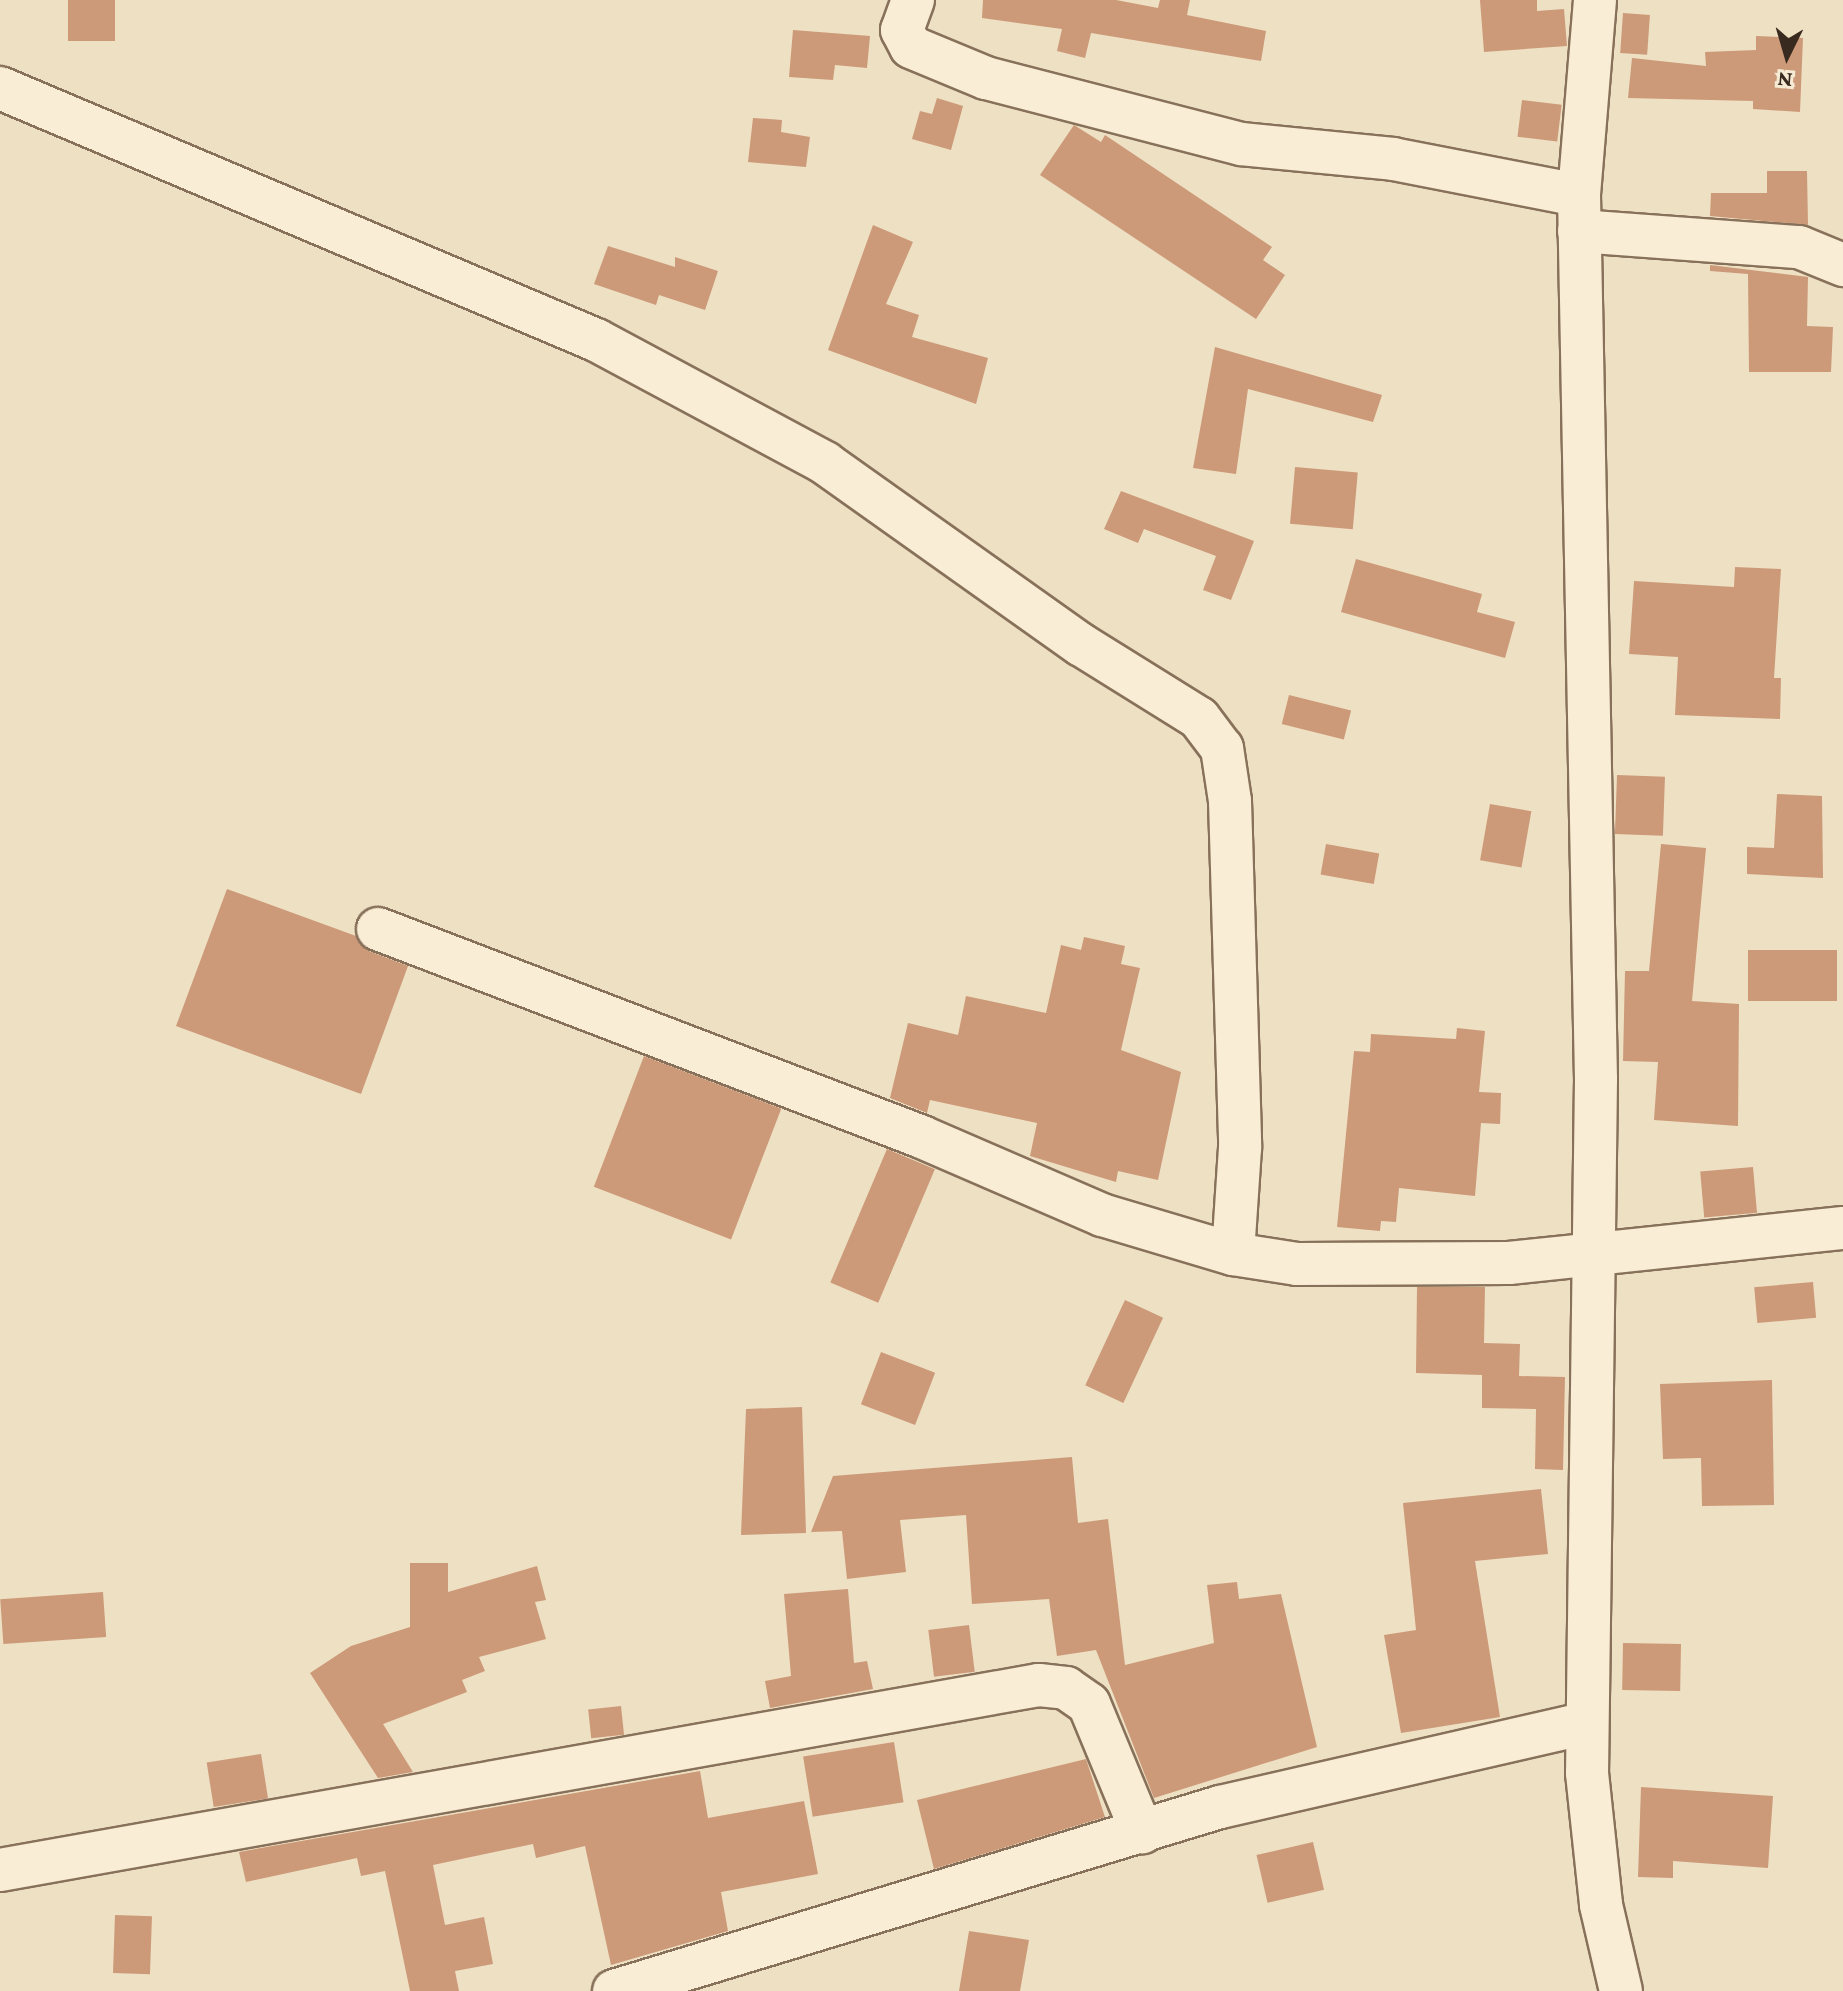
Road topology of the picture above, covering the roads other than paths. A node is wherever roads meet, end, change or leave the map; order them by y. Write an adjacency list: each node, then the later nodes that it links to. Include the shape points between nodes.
1 (913, 0): 4 (street, via 902,30 911,47 1000,82 1241,144 1393,159)
2 (1595, 0): 4 (street)
3 (0, 88): 9 (street, via 596,340 825,463 1205,723 1222,748 1238,933)
4 (1579, 213): 5 (street, via 1799,247); 8 (street, via 1596,1079)
5 (1843, 265)
6 (378, 929): 9 (street, via 922,1137 1102,1215)
7 (1843, 1228): 8 (street)
8 (1588, 1249): 9 (street, via 1533,1261 1444,1264 1297,1264); 10 (street)
9 (1233, 1254)
10 (1587, 1723): 11 (street, via 1362,1770); 14 (street, via 1601,1905)
11 (1142, 1832): 12 (street, via 1089,1704 1054,1685); 13 (street)
12 (0, 1870)
13 (614, 1991)
14 (1621, 1991)

